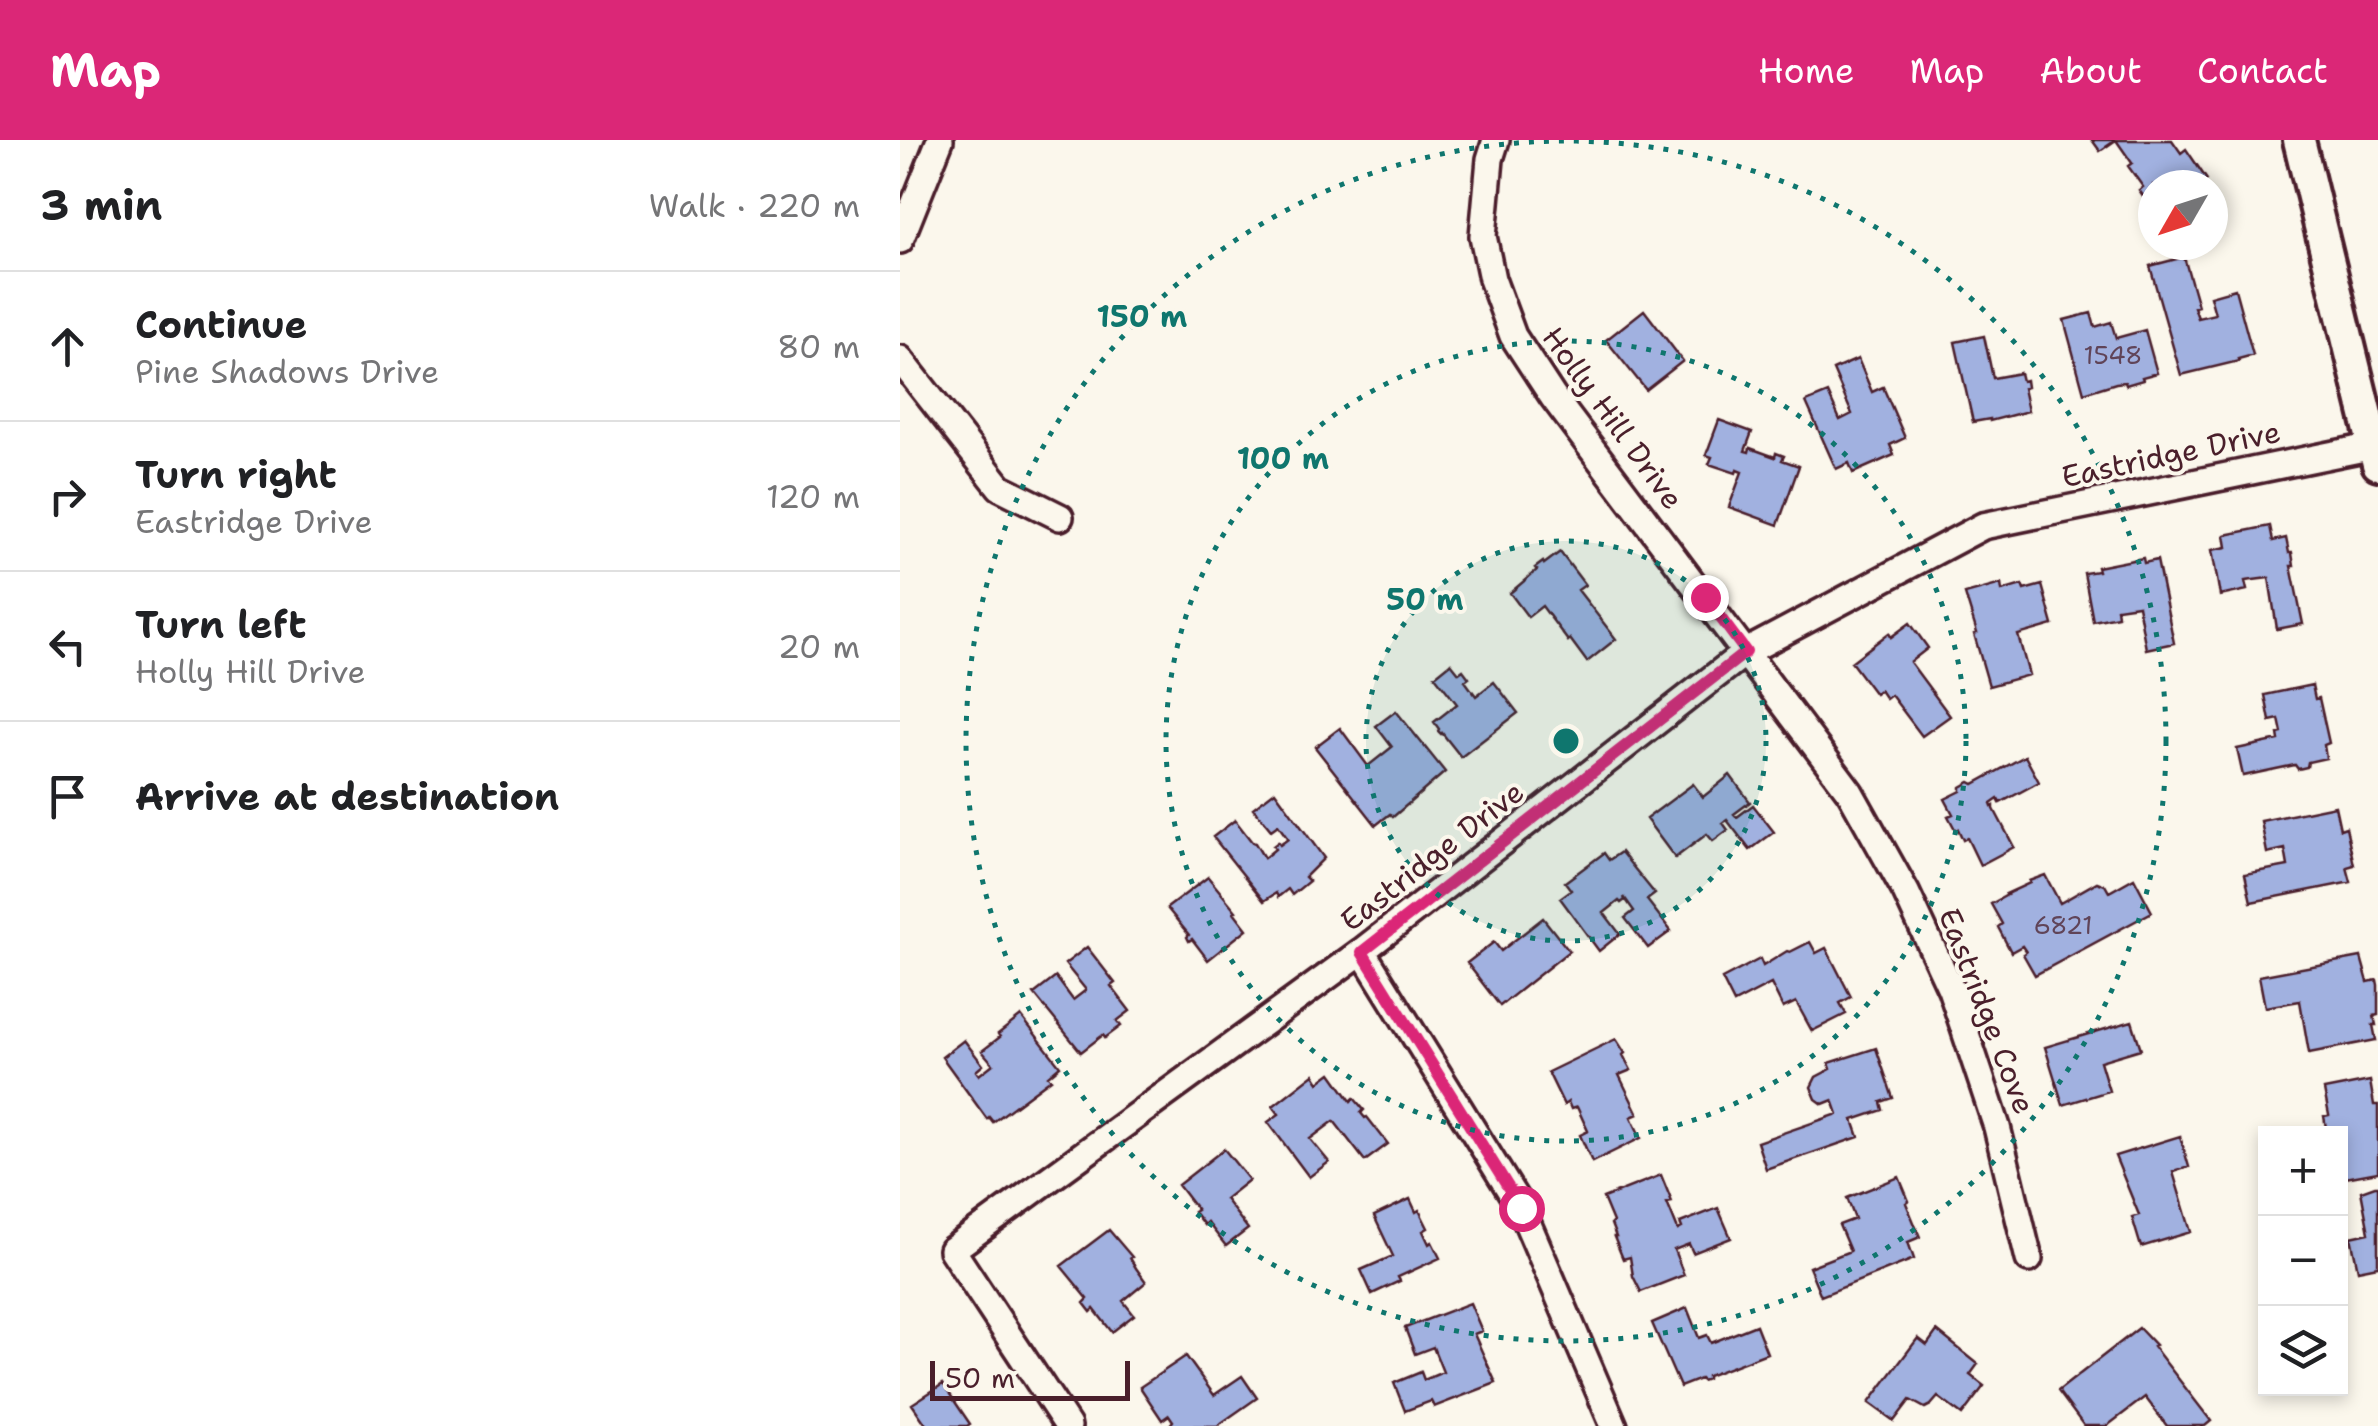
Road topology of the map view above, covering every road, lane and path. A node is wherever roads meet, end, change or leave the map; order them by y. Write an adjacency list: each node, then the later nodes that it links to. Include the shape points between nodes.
1 (940, 140): 4 (street)
2 (1496, 140): 8 (street, Holly Hill Drive, via 1482,236 1513,336)
3 (2299, 140): 6 (street)
4 (900, 240)
5 (900, 359): 7 (street, via 1000,487)
6 (2376, 455): 8 (street, Eastridge Drive, via 1983,526)
7 (1060, 517)
8 (1746, 652): 9 (street, Eastridge Drive); 10 (street, Eastridge Cove, via 1850,792 1951,989 1997,1127)
9 (1362, 952): 11 (street, Eastridge Drive, via 952,1250); 12 (street, via 1521,1208)
10 (2028, 1260)
11 (1068, 1426)
12 (1614, 1426)

